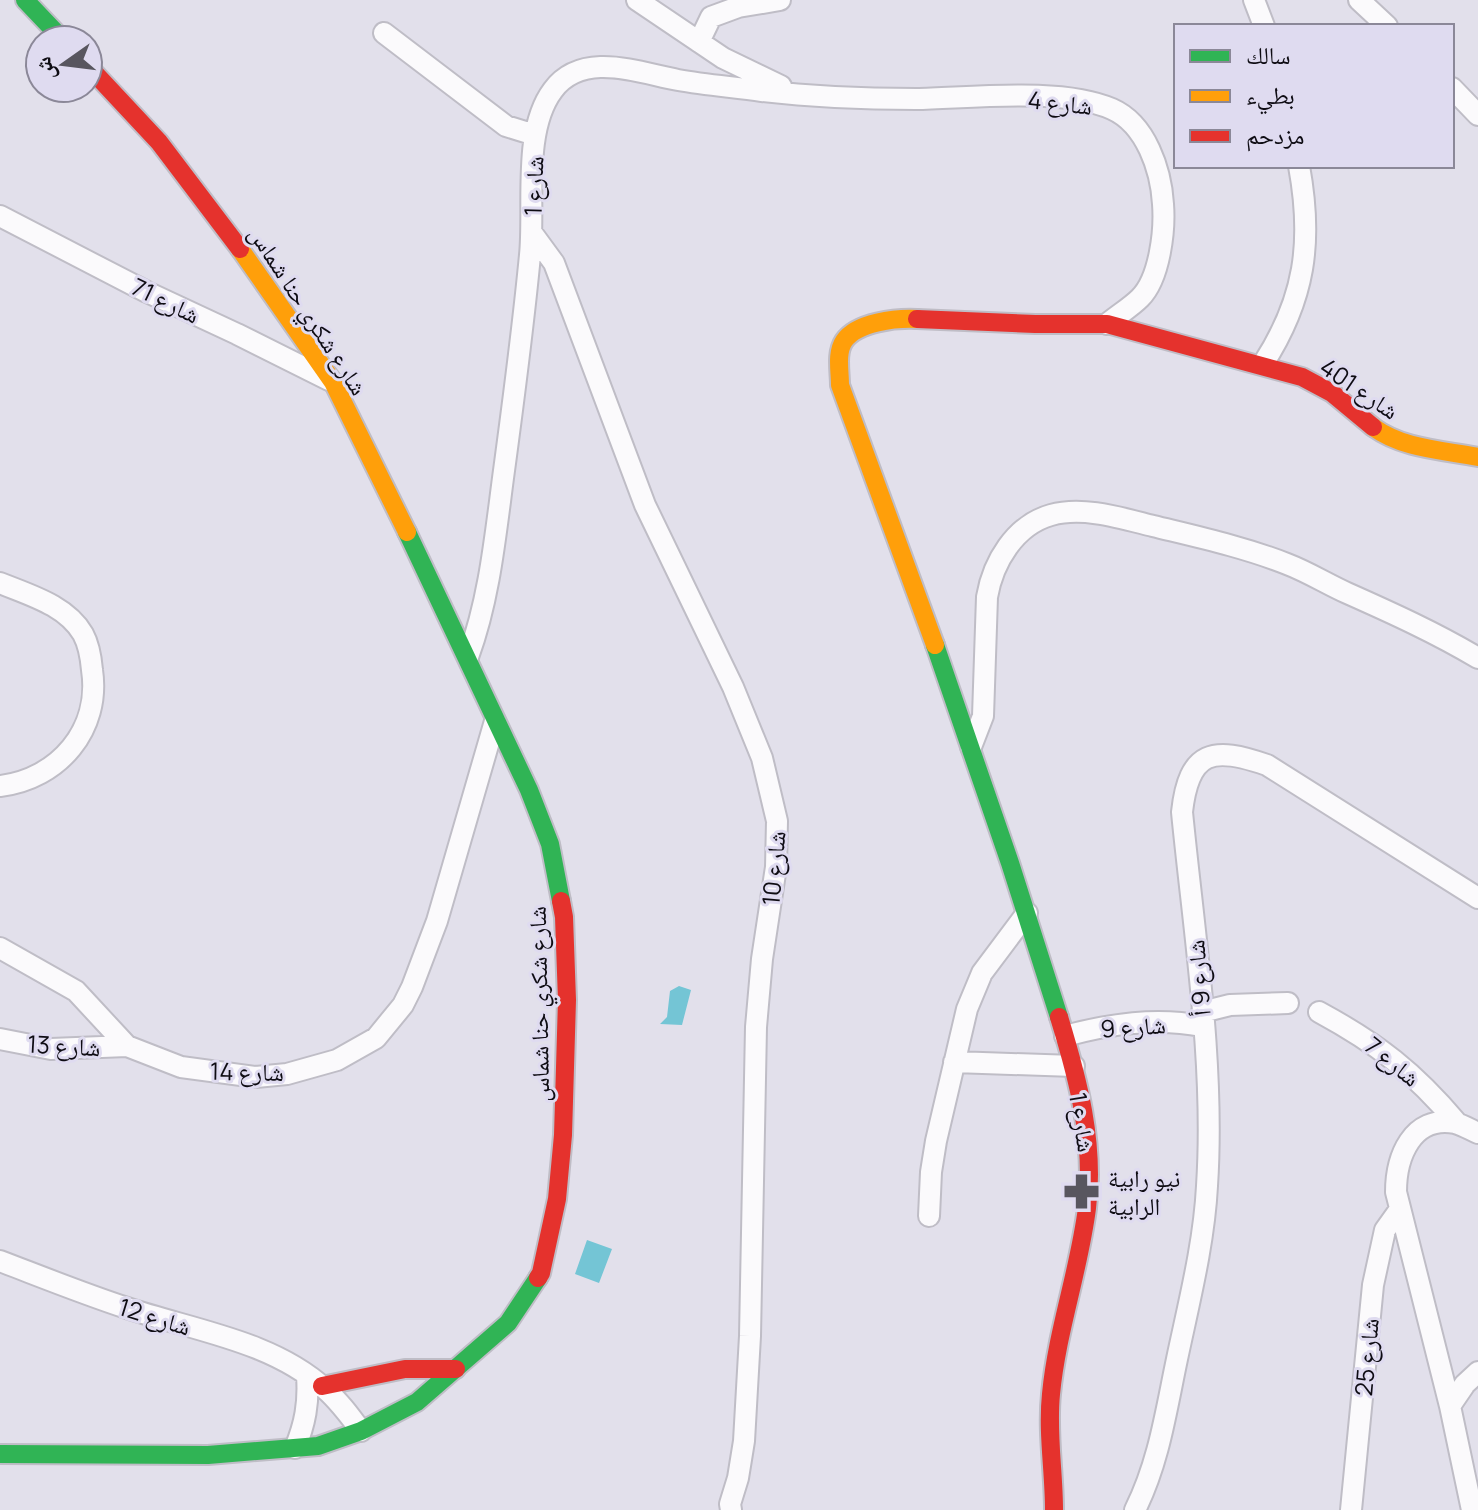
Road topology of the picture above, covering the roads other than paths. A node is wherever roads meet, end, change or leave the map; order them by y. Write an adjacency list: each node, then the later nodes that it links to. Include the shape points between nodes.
1 (25, 0): 6 (street)
2 (637, 0): 10 (street)
3 (780, 0): 10 (street, via 711,17)
4 (1254, 0): 7 (street)
5 (1359, 0): 8 (street)
6 (48, 24)
7 (1263, 24)
8 (1385, 24)
9 (384, 33): 15 (street, via 506,126)
10 (699, 42): 13 (street)
11 (104, 83): 22 (street, شارع شكري حنا شماس, via 200,194)
12 (1454, 90): 14 (street)
13 (803, 96): 15 (street, شارع 1, via 678,80 617,66 588,69 562,79 552,90); 20 (street, شارع 4, via 1062,98 1114,110 1126,119 1159,168 1164,228 1143,295)
14 (1478, 115)
15 (535, 135): 18 (street, شارع 1)
16 (1299, 168): 21 (street, via 1306,208 1305,255 1287,323)
17 (0, 216): 22 (street, شارع 71)
18 (532, 233): 25 (street, شارع 1, via 494,546); 53 (street, شارع 10, via 554,263 645,505 733,687 762,758 777,821 756,1027 744,1441)
19 (906, 318): 20 (street, شارع 401); 28 (street, شارع 1, via 867,326 843,342 840,385)
20 (1107, 324): 21 (street, شارع 401)
21 (1263, 364): 23 (street, شارع 401, via 1325,388 1388,438)
22 (333, 382): 25 (street, شارع شكري حنا شماس)
23 (1478, 457)
24 (0, 583): 29 (street, via 54,606 74,623 84,635 94,682 93,704 80,739 62,761 16,784)
25 (468, 657): 27 (street, شارع شكري حنا شماس)
26 (1478, 658): 28 (street, via 1287,564 1128,520 1092,513 1051,515 1024,529 990,577 983,716)
27 (495, 721): 38 (street, شارع 14, via 423,960 403,1005 376,1038 312,1069 256,1077 181,1067); 46 (street, شارع شكري حنا شماس, via 529,790 559,880 567,1000 563,1135 557,1199 541,1273 508,1323)
28 (971, 747): 31 (street, شارع 1)
29 (0, 786)
30 (1478, 898): 35 (street, شارع 9 أ, via 1267,765 1239,755 1209,757 1195,767 1185,786 1182,812)
31 (1027, 913): 36 (street, شارع 1); 39 (street, via 982,973)
32 (0, 948): 38 (street, شارع 14, via 76,991)
33 (1288, 1003): 35 (street, via 1230,1005)
34 (1319, 1012): 41 (street, شارع 7, via 1395,1059)
35 (1202, 1019): 36 (street, شارع 9, via 1097,1027); 55 (street, شارع 9 أ, via 1208,1089 1203,1225 1158,1452)
36 (1065, 1036): 40 (street, شارع 1)
37 (0, 1039): 38 (street, شارع 13, via 51,1049)
38 (127, 1046)
39 (954, 1062): 40 (street); 44 (street, via 931,1172)
40 (1074, 1066): 54 (street, شارع 1, via 1090,1183 1050,1396)
41 (1457, 1123): 42 (street); 43 (street, via 1420,1128 1409,1141 1396,1174)
42 (1478, 1133)
43 (1400, 1209): 49 (street); 56 (street, شارع 25, via 1385,1230 1373,1285)
44 (929, 1216)
45 (0, 1261): 48 (street, شارع 12, via 129,1309 234,1340)
46 (456, 1369): 48 (street, via 434,1365); 50 (street, شارع شكري حنا شماس, via 417,1402)
47 (1478, 1372): 49 (street)
48 (315, 1381): 50 (street, شارع 12, via 341,1403); 51 (street)
49 (1450, 1406): 57 (street)
50 (361, 1431): 51 (street, شارع شكري حنا شماس)
51 (295, 1448): 52 (street, شارع شكري حنا شماس, via 208,1455)
52 (0, 1454)
53 (726, 1508)
54 (1054, 1510)
55 (1135, 1510)
56 (1351, 1510)
57 (1472, 1510)

